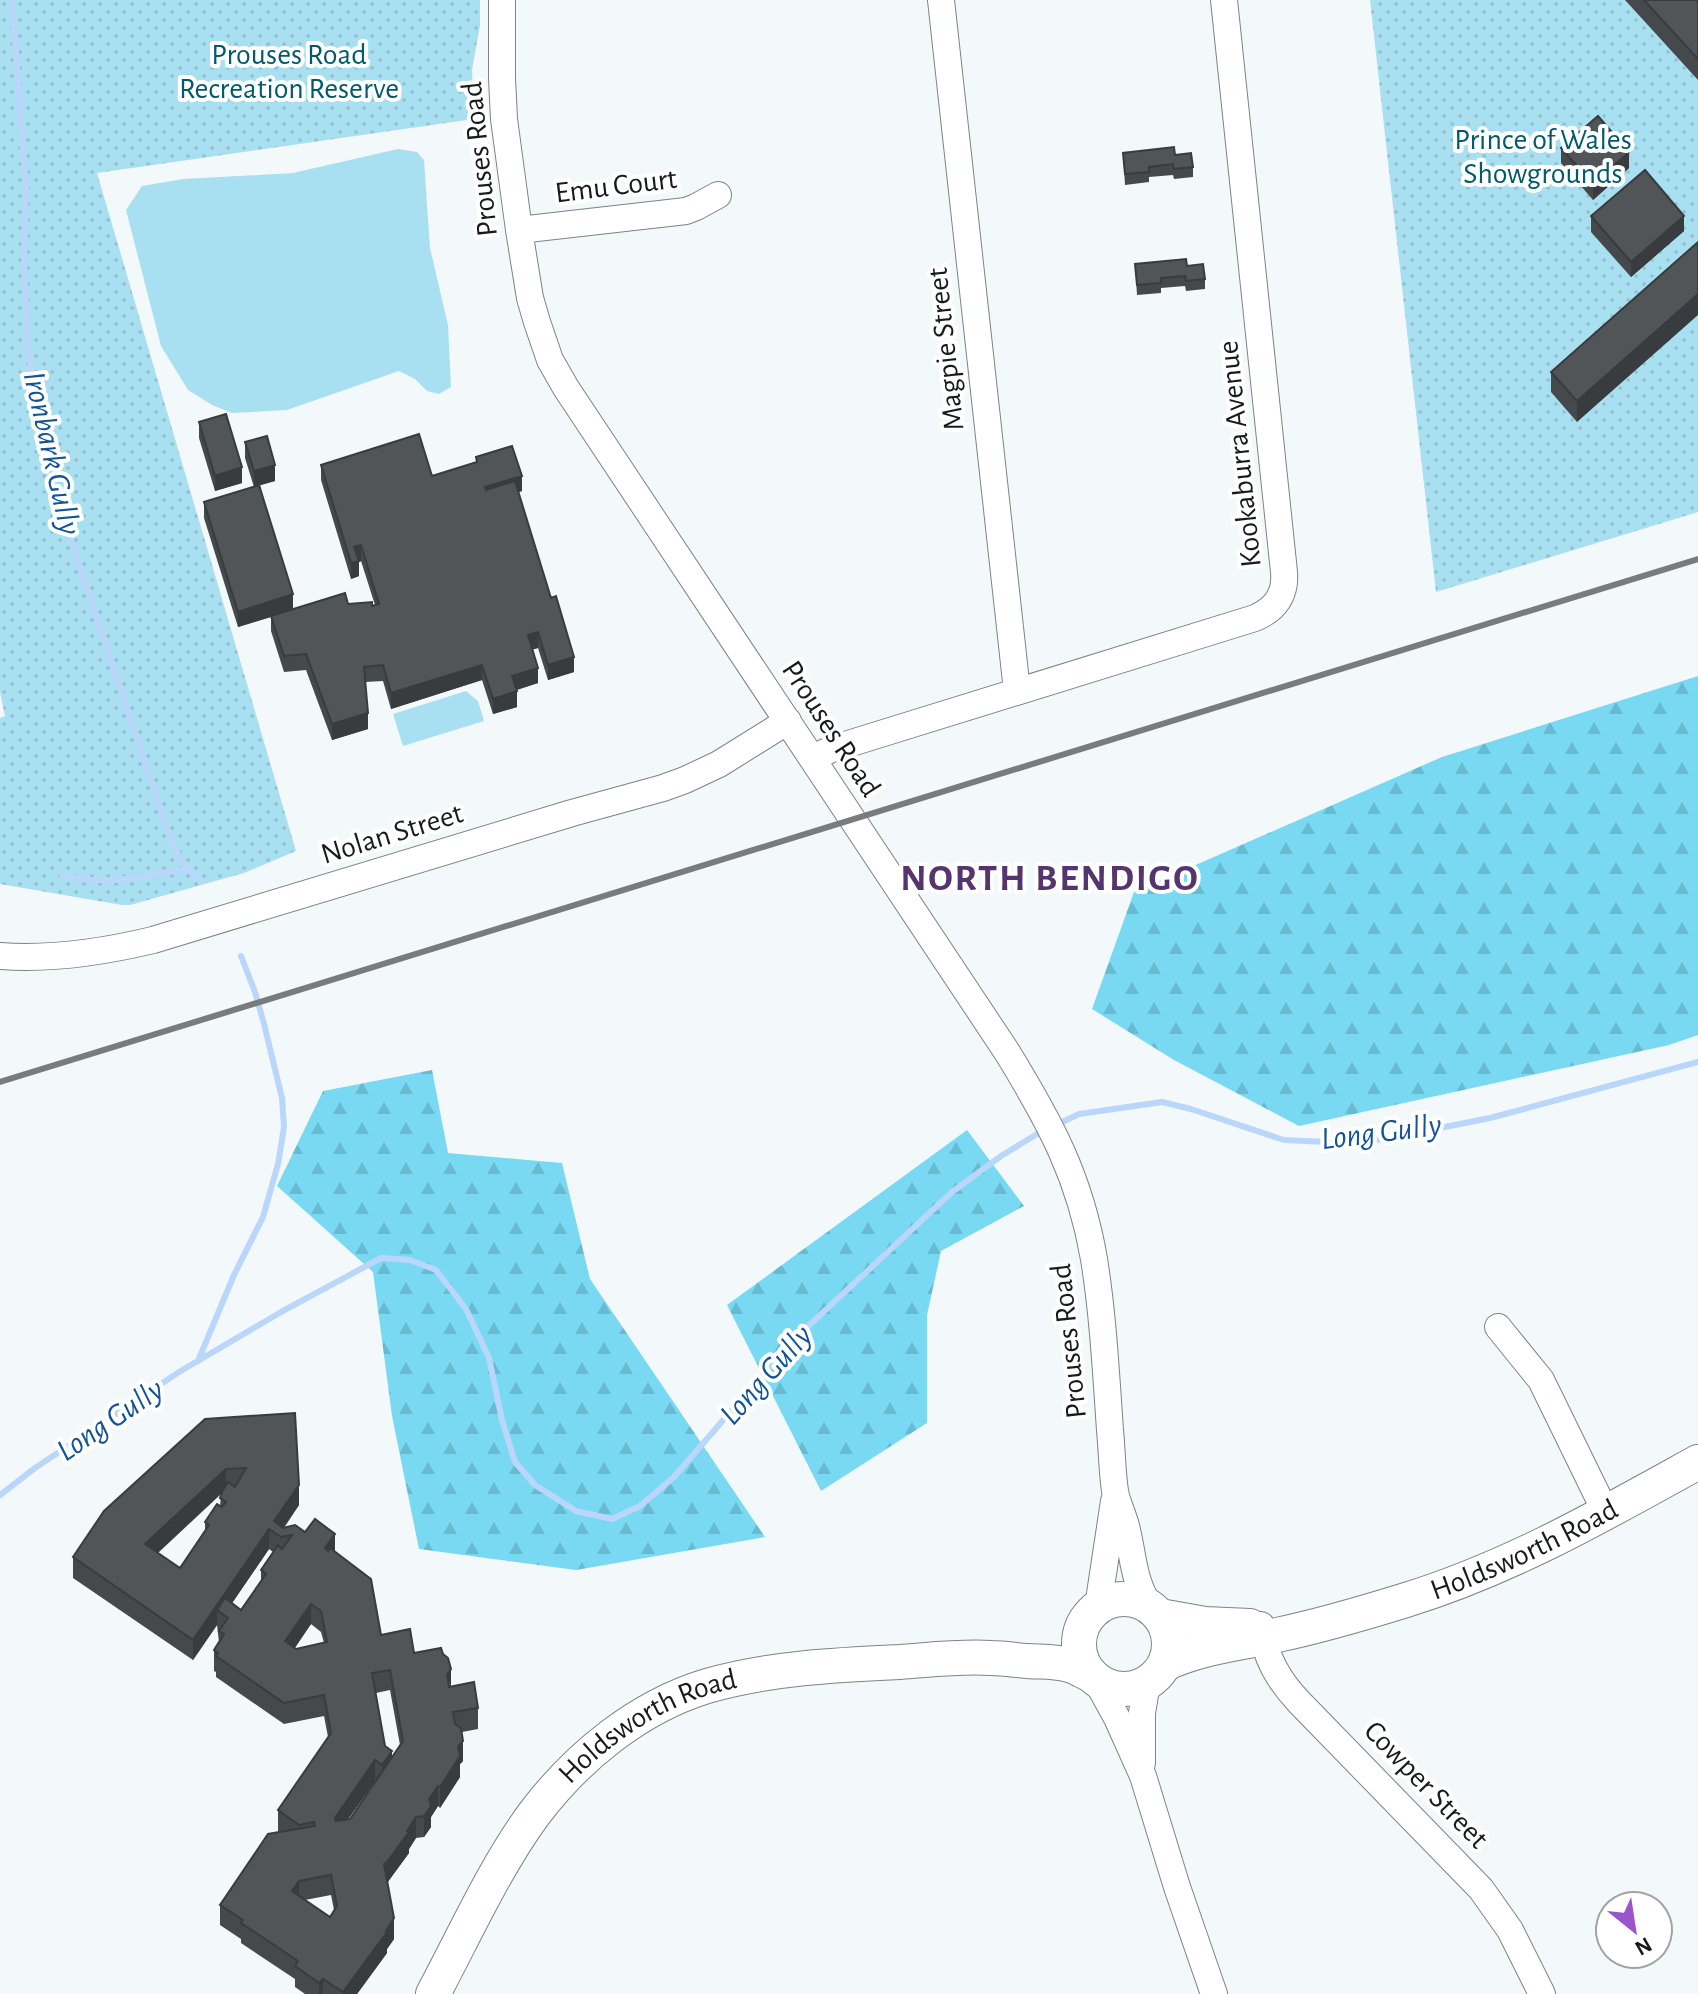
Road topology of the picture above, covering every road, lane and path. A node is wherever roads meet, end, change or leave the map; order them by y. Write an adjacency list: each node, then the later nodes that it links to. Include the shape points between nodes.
1 (502, 0): 5 (street, Prouses Road, via 502,92)
2 (941, 0): 6 (street, Magpie Street)
3 (1224, 0): 6 (street, Kookaburra Avenue, via 1284,587 1274,606 1255,618)
4 (718, 195): 5 (street, Emu Court, via 686,211)
5 (519, 230): 7 (street, Prouses Road, via 530,298 552,364)
6 (1017, 691): 8 (street, Kookaburra Avenue)
7 (788, 721): 8 (street, Prouses Road); 9 (street, Nolan Street, via 719,764 663,788 118,949)
8 (812, 758): 12 (street, Prouses Road, via 1007,1052 1068,1162 1094,1260)
9 (0, 956)
10 (1498, 1327): 13 (street, via 1541,1380)
11 (1698, 1462): 13 (main road, Holdsworth Road)
12 (1115, 1493): 14 (street, Prouses Road, via 1141,1593); 15 (street, Prouses Road)
13 (1606, 1513): 16 (main road, Holdsworth Road, via 1437,1590 1342,1618)
14 (1155, 1611): 15 (main road, via 1124,1599); 16 (main road, Holdsworth Road); 18 (main road, via 1169,1639 1169,1652)
15 (1093, 1613): 17 (main road, Holdsworth Road, via 1047,1639); 19 (main road, via 1079,1647 1082,1662)
16 (1262, 1632): 18 (main road, Holdsworth Road, via 1207,1648); 23 (street, Cowper Street, via 1273,1667 1292,1695 1481,1889 1510,1930)
17 (989, 1657): 19 (main road, Holdsworth Road, via 1056,1662); 21 (main road, Holdsworth Road, via 768,1672 704,1687 647,1713 576,1766 533,1817)
18 (1156, 1673): 19 (main road, via 1134,1688 1121,1689); 20 (street, via 1142,1713)
19 (1094, 1677): 20 (street)
20 (1143, 1776): 22 (street)
21 (433, 1994)
22 (1214, 1994)
23 (1542, 1994)

